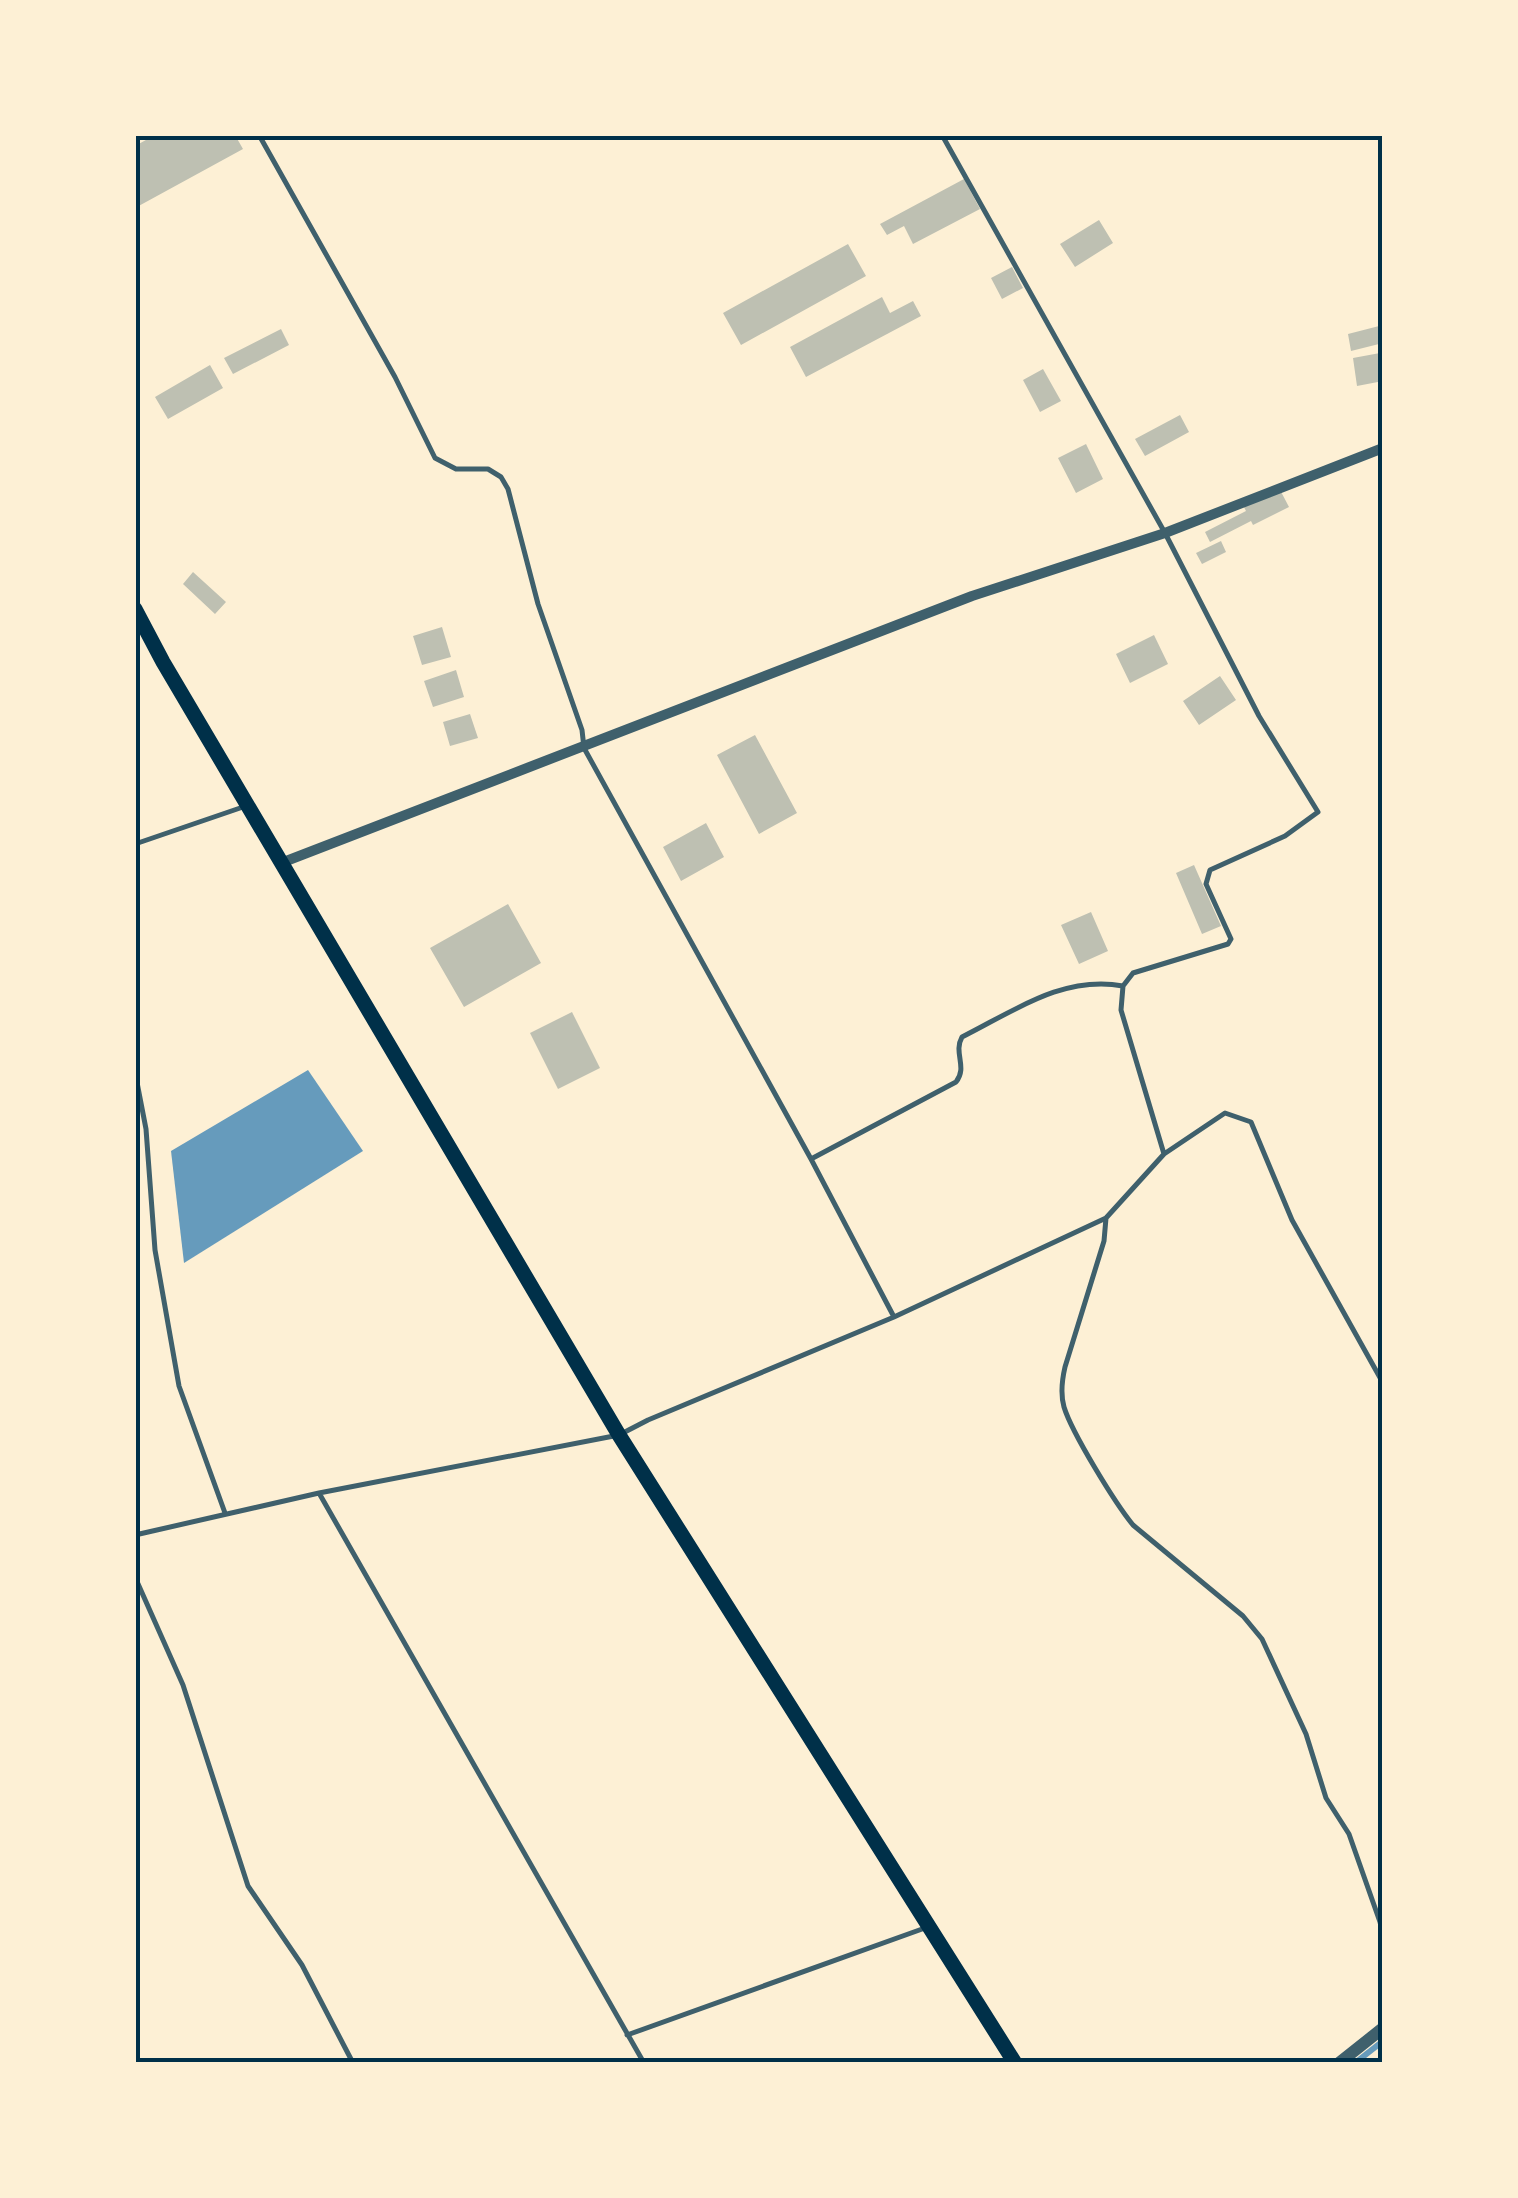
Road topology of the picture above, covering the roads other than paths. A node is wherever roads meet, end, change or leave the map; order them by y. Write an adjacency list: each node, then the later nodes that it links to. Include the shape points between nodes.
1 (258, 135): 6 (lane, via 435,458 456,469 488,468 505,482)
2 (942, 135): 4 (lane)
3 (1383, 448): 4 (street)
4 (1165, 533): 6 (street, via 972,596); 10 (lane, via 1259,716 1318,812 1285,836 1210,870 1206,884 1228,944 1133,973)
5 (135, 608): 7 (main road)
6 (584, 748): 9 (street); 13 (lane)
7 (248, 806): 8 (lane); 9 (main road)
8 (135, 844)
9 (281, 863): 17 (main road)
10 (1123, 986): 12 (lane, via 1120,1010); 13 (lane, via 1057,988 962,1037 956,1082)
11 (135, 1072): 19 (lane, via 179,1386)
12 (1164, 1154): 14 (lane); 16 (lane, via 1225,1114 1250,1122 1292,1220)
13 (811, 1159): 15 (lane)
14 (1106, 1218): 15 (lane); 23 (lane, via 1065,1367 1065,1411 1133,1525 1262,1640 1380,1922)
15 (894, 1317): 17 (lane)
16 (1383, 1383)
17 (619, 1435): 18 (lane); 22 (main road)
18 (318, 1494): 19 (lane); 24 (lane)
19 (225, 1513): 20 (lane)
20 (135, 1534)
21 (135, 1577): 25 (lane, via 183,1685 248,1886 302,1964)
22 (929, 1927): 24 (lane); 27 (main road)
23 (1383, 2028): 28 (street)
24 (626, 2035): 26 (lane)
25 (353, 2063)
26 (644, 2063)
27 (1015, 2063)
28 (1339, 2063)

